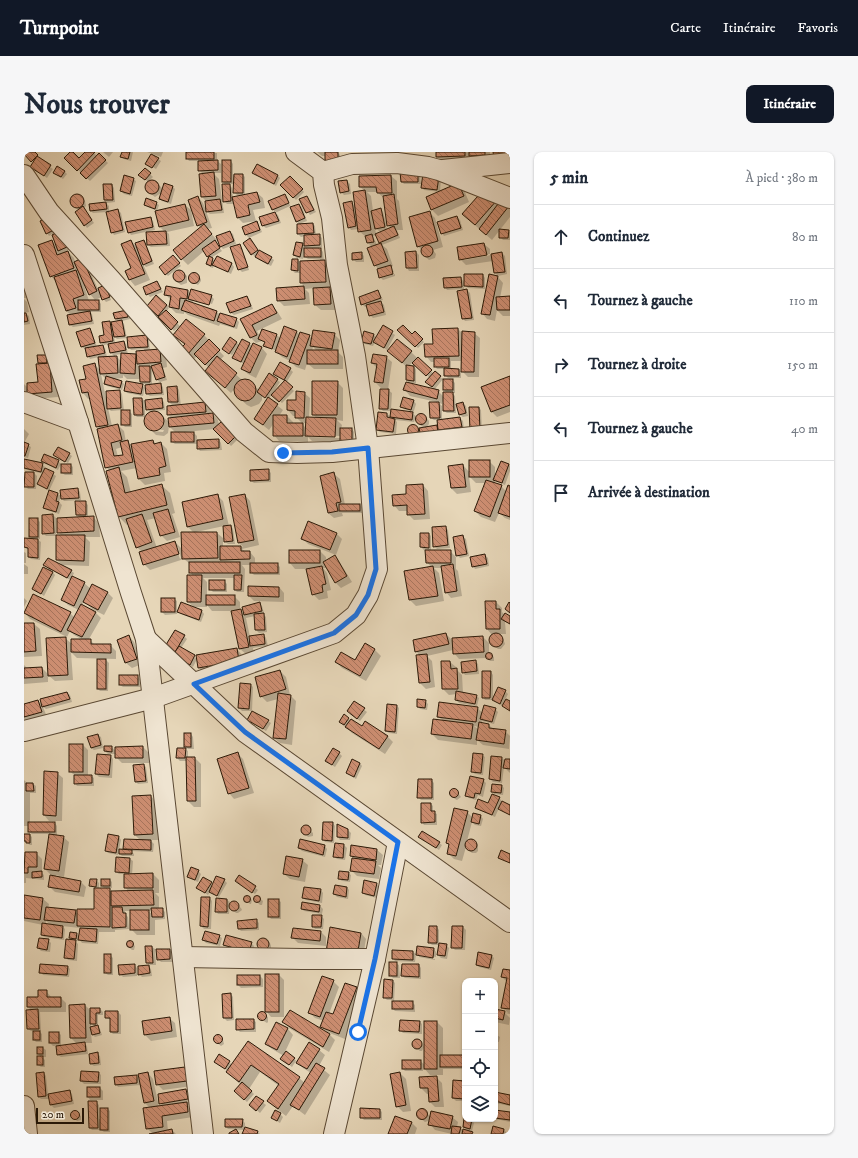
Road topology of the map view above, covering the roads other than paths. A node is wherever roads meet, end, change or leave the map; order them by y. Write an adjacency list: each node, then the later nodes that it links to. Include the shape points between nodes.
1 (296, 152): 4 (street)
2 (432, 163): 3 (street); 4 (street, via 352,164); 6 (street)
3 (510, 163)
4 (323, 172): 11 (street)
5 (24, 175): 11 (street, via 49,212 250,437 269,452 325,452)
6 (510, 198)
7 (24, 255): 9 (street)
8 (24, 402): 9 (street)
9 (78, 422): 12 (street)
10 (510, 433): 11 (street)
11 (368, 448): 13 (street, via 376,569 368,595 356,615 334,633)
12 (146, 639): 13 (street); 14 (street)
13 (194, 684): 14 (street); 16 (street, via 245,732)
14 (153, 698): 15 (street); 18 (street)
15 (24, 731)
16 (398, 842): 17 (street); 19 (street)
17 (510, 922)
18 (183, 957): 19 (street); 22 (street)
19 (375, 959): 23 (street)
20 (24, 1106): 21 (street)
21 (27, 1134)
22 (203, 1134)
23 (334, 1134)

